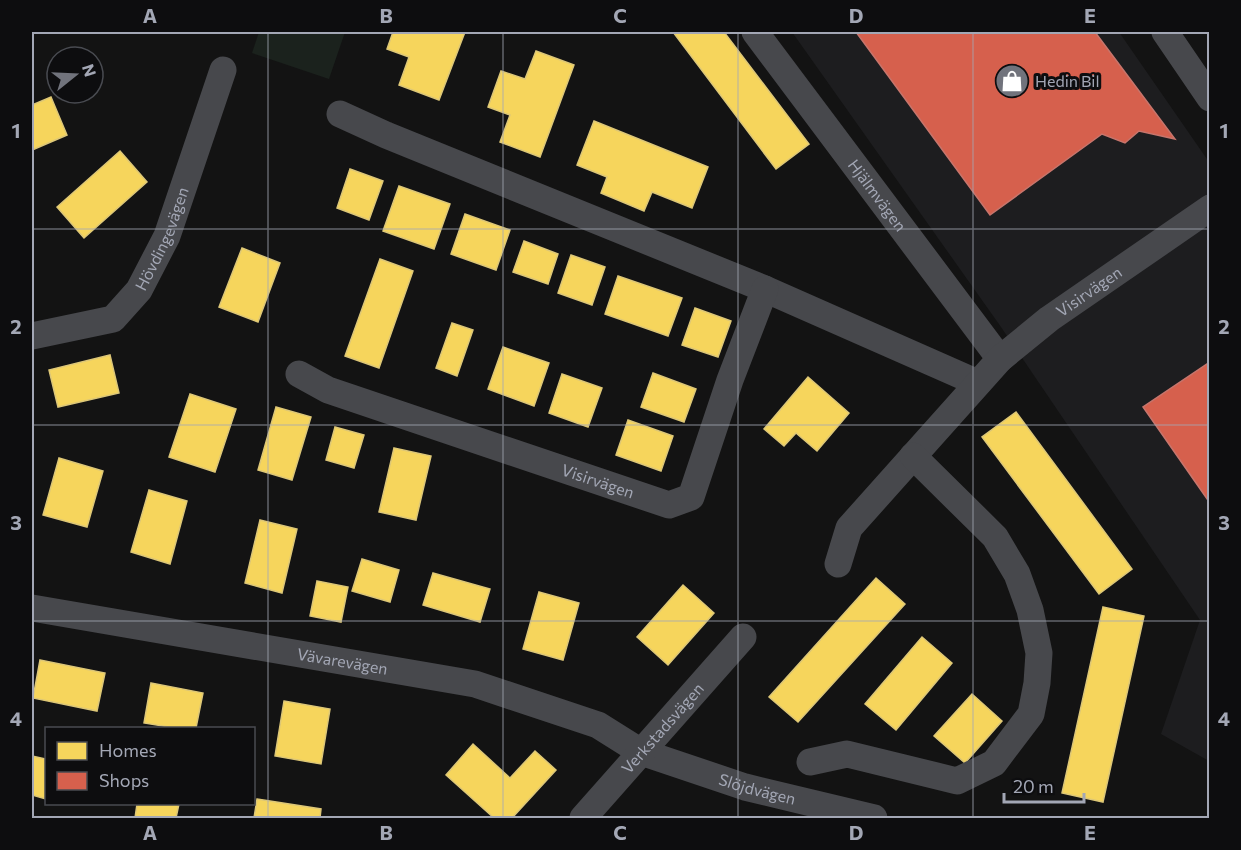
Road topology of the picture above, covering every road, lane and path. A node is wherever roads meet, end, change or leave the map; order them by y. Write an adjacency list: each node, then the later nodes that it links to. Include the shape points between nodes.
1 (755, 32): 9 (street, Hjälmvägen)
2 (1165, 32): 4 (street)
3 (223, 70): 8 (street, Hövdingevägen, via 167,236 139,290 113,319)
4 (1209, 98)
5 (340, 114): 7 (street)
6 (1209, 208): 9 (street, Visirvägen, via 1049,319)
7 (765, 289): 10 (street, Visirvägen, via 691,497 669,505 328,390); 11 (street)
8 (32, 336)
9 (1000, 359): 11 (street, Visirvägen)
10 (299, 374)
11 (978, 383): 12 (street, Visirvägen)
12 (913, 456): 13 (street, Visirvägen, via 849,528); 17 (street, via 995,537 1017,574 1039,653 1031,714 994,763 957,781 847,754)
13 (838, 564)
14 (32, 608): 16 (street, Vävarevägen, via 475,684 598,725)
15 (743, 637): 16 (street, Verkstadsvägen)
16 (641, 752): 18 (street, Verkstadsvägen); 19 (street, Slöjdvägen, via 745,787)
17 (810, 762)
18 (583, 819)
19 (874, 819)

